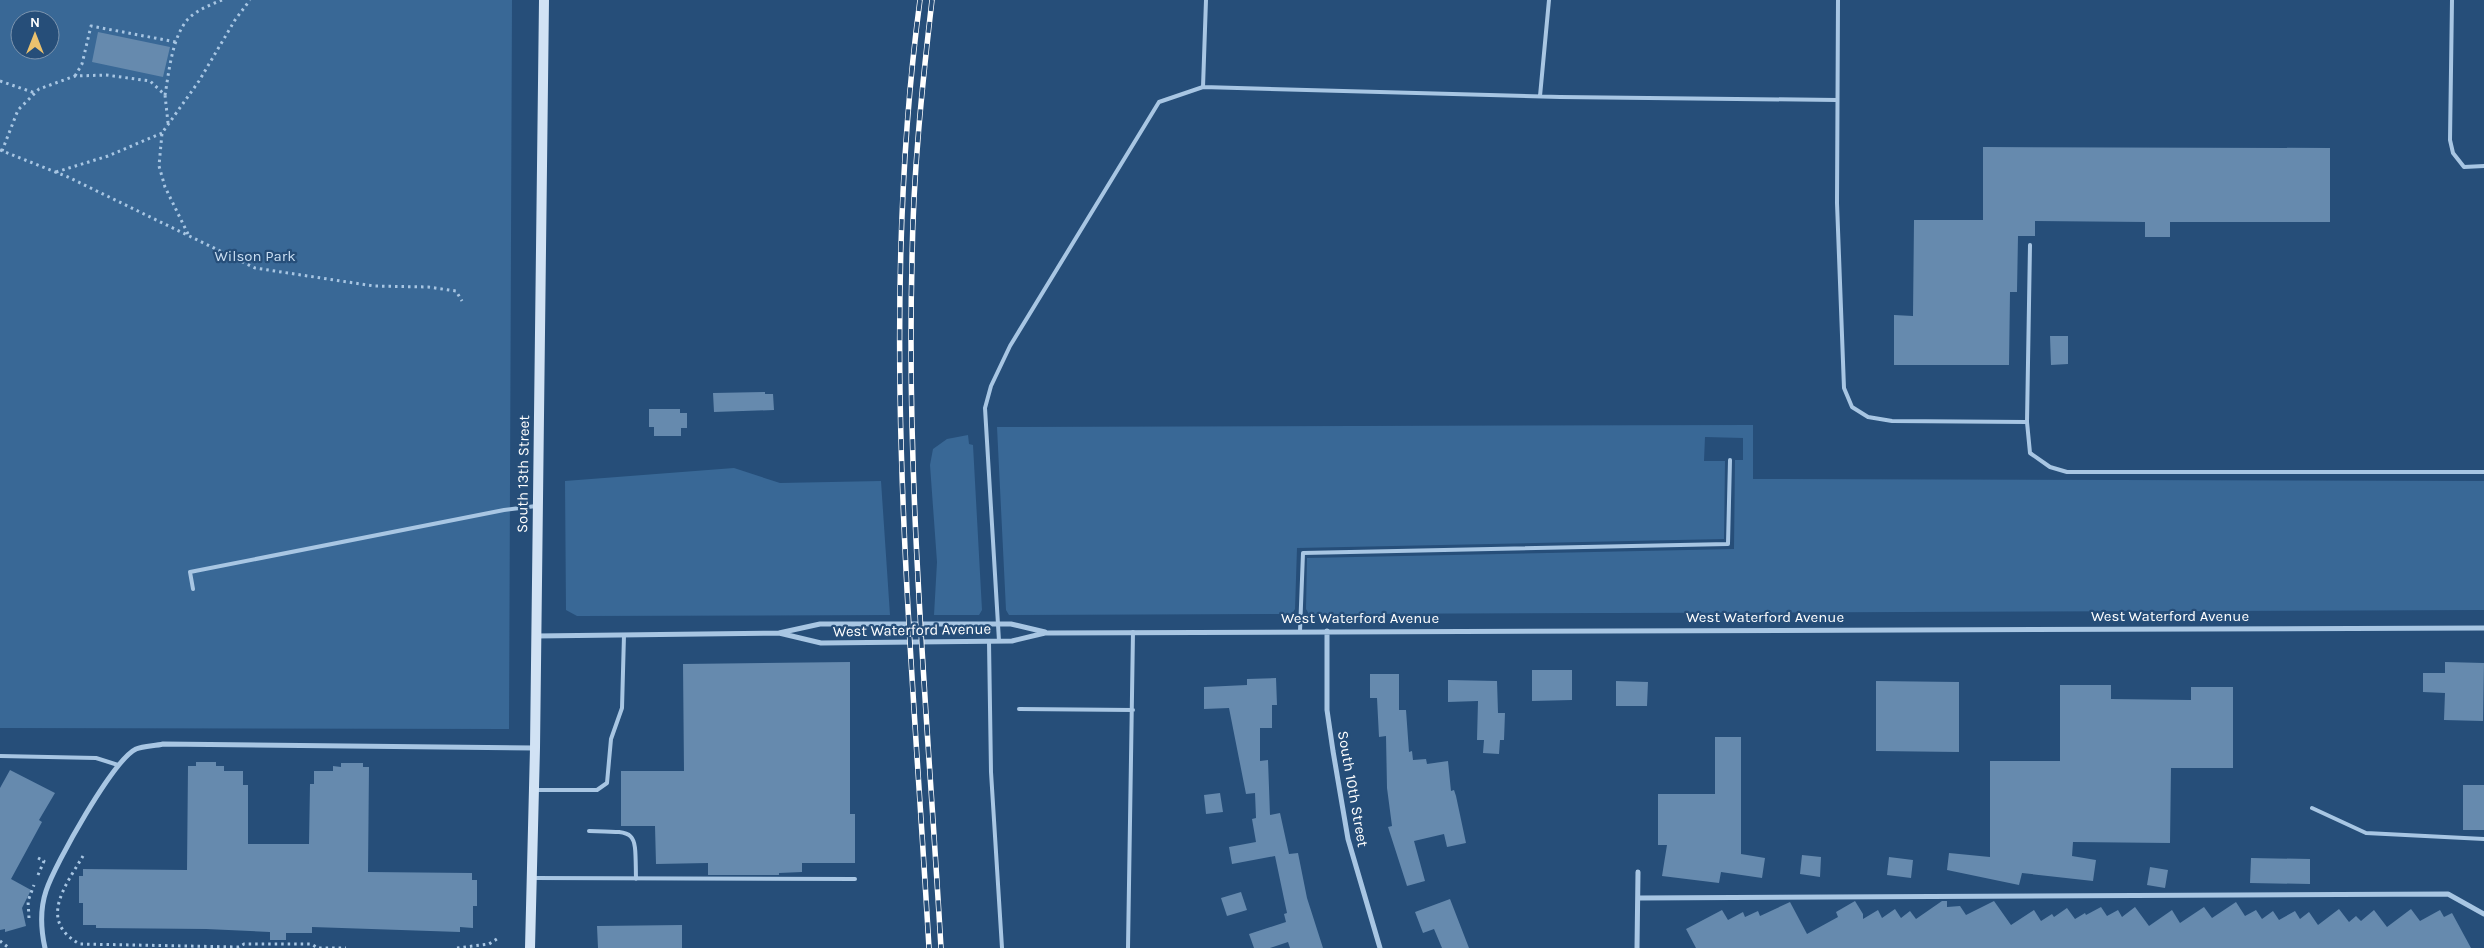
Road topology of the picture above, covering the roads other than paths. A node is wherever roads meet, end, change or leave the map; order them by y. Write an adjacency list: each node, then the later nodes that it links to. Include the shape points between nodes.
1 (544, 0): 14 (street, South 13th Street)
2 (1206, 0): 6 (lane)
3 (1549, 0): 7 (lane)
4 (1838, 0): 8 (lane)
5 (2452, 0): 9 (lane, via 2450,140 2453,153 2464,167)
6 (1204, 87): 7 (lane); 16 (lane, via 1159,102 1010,346 991,386 984,408 984,431)
7 (1540, 96): 8 (lane)
8 (1837, 100): 11 (lane, via 1837,203 1844,388 1852,407 1868,417 1892,421)
9 (2484, 166)
10 (2030, 245): 11 (lane)
11 (2028, 422): 13 (lane, via 2030,453 2050,467 2067,472)
12 (1730, 460): 18 (lane, via 1728,544 1303,553)
13 (2484, 472)
14 (538, 506): 15 (lane, via 190,572); 24 (street, South 13th Street)
15 (193, 589)
16 (998, 624): 20 (street, West Waterford Avenue); 22 (street, West Waterford Avenue, via 820,624); 25 (lane)
17 (2484, 628): 19 (street, West Waterford Avenue)
18 (1300, 631): 19 (street, West Waterford Avenue); 21 (street, West Waterford Avenue)
19 (1327, 631): 46 (street, South 10th Street, via 1327,710 1339,790 1348,839)
20 (1045, 632): 21 (street, West Waterford Avenue); 25 (street, West Waterford Avenue, via 1012,641)
21 (1133, 632): 28 (lane)
22 (779, 634): 23 (street, West Waterford Avenue); 26 (street, West Waterford Avenue, via 821,643)
23 (624, 635): 24 (street, West Waterford Avenue); 32 (lane, via 622,708 611,739 607,783 598,790)
24 (535, 636): 29 (street, South 13th Street)
25 (998, 641): 26 (street, West Waterford Avenue)
26 (988, 642): 44 (lane, via 991,772)
27 (1019, 709): 28 (lane)
28 (1133, 710): 45 (lane)
29 (535, 748): 31 (street, via 163,744 136,750); 32 (street, South 13th Street)
30 (0, 756): 31 (lane, via 96,758)
31 (118, 766): 42 (street, via 59,860 45,892 41,916)
32 (534, 790): 37 (street, South 13th Street)
33 (2312, 808): 35 (lane, via 2366,833)
34 (589, 831): 38 (lane, via 625,832 632,836)
35 (2484, 839)
36 (1638, 872): 40 (street)
37 (532, 878): 38 (lane); 43 (street, South 13th Street)
38 (636, 879): 39 (lane)
39 (855, 879)
40 (1638, 898): 41 (street, via 2448,894); 47 (street)
41 (2484, 914)
42 (45, 948)
43 (530, 948)
44 (1002, 948)
45 (1128, 948)
46 (1380, 948)
47 (1637, 948)

